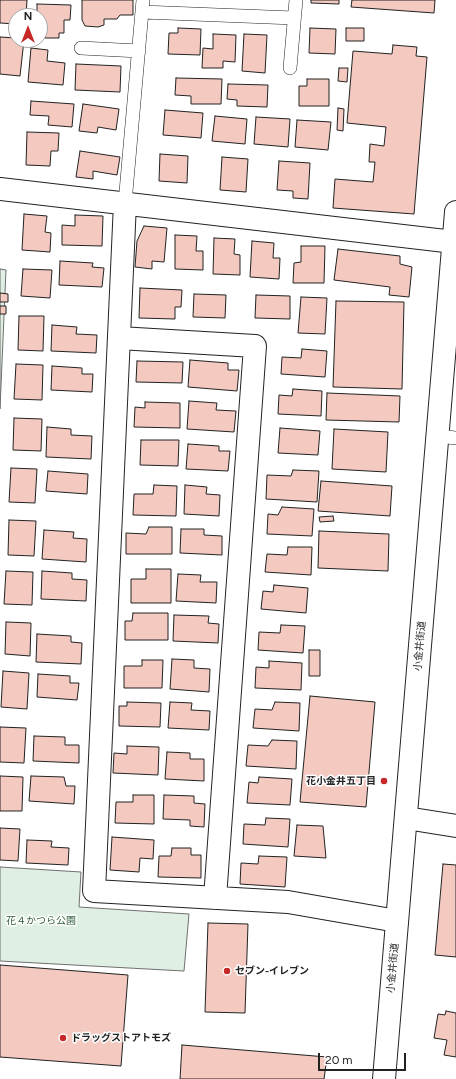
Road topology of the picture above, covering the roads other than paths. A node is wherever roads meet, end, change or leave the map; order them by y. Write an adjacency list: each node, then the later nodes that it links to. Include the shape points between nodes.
1 (296, 0): 3 (lane)
2 (143, 6): 3 (lane); 5 (lane)
3 (294, 18): 6 (lane)
4 (81, 48): 5 (lane)
5 (139, 50): 8 (lane)
6 (290, 68)
7 (0, 189): 8 (street)
8 (125, 203): 10 (street); 11 (street)
9 (456, 212): 10 (street, 小金井街道)
10 (454, 242): 12 (street, 小金井街道)
11 (119, 338): 15 (street, via 94,891); 15 (street, via 256,346)
12 (447, 437): 13 (street, 小金井街道)
13 (406, 818): 14 (street); 16 (street, 小金井街道)
14 (456, 826)
15 (215, 898): 16 (street, via 288,902)
16 (397, 921): 17 (street, 小金井街道)
17 (384, 1079)

